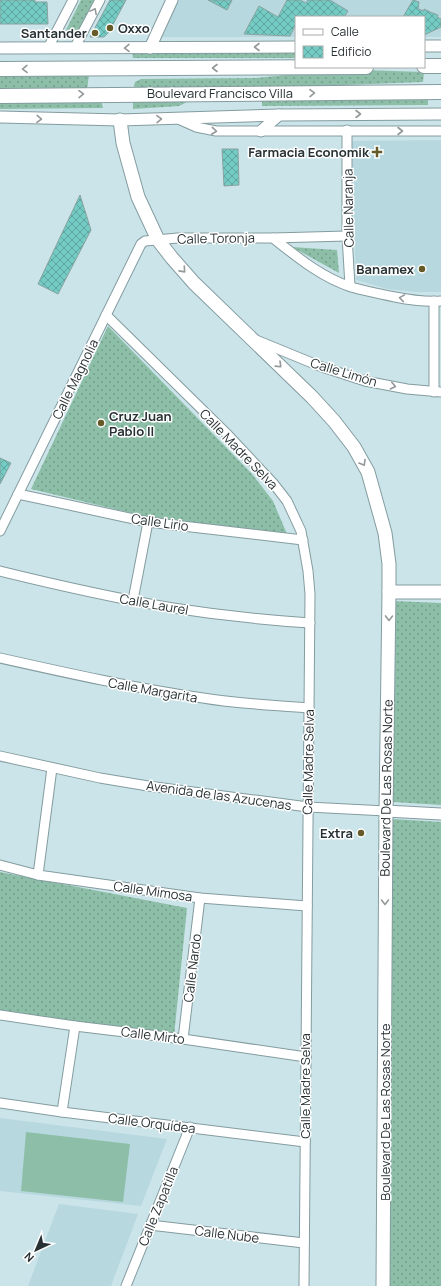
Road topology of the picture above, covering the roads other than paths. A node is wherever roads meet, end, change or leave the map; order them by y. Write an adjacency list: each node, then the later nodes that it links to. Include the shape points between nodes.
1 (73, 0): 4 (street)
2 (100, 0): 7 (street, one-way to 2)
3 (172, 0): 10 (street)
4 (49, 46): 7 (street); 9 (street)
5 (425, 46): 6 (street)
6 (441, 46)
7 (75, 47): 10 (street, one-way to 7)
8 (295, 47): 10 (street, one-way to 10)
9 (0, 48)
10 (150, 48)
11 (425, 66): 12 (main road)
12 (441, 66)
13 (295, 67): 14 (main road, Boulevard Francisco Villa, one-way to 14)
14 (0, 69)
15 (441, 92): 16 (main road, Boulevard Francisco Villa, one-way to 15)
16 (0, 96)
17 (441, 114): 18 (street, Boulevard Francisco Villa, one-way to 17)
18 (279, 115): 20 (street, Boulevard Francisco Villa); 23 (street)
19 (0, 117): 21 (street, Boulevard Francisco Villa, one-way to 21)
20 (178, 119): 21 (street, Boulevard Francisco Villa, one-way to 20); 23 (street, Boulevard Francisco Villa, one-way to 23, via 196,127 216,131)
21 (120, 120): 27 (main road, Boulevard De Las Rosas Norte, via 123,143 138,197)
22 (347, 130): 23 (street, Boulevard Francisco Villa); 24 (street, Boulevard Francisco Villa, one-way to 24); 25 (street, Calle Naranja)
23 (260, 131)
24 (441, 131)
25 (347, 236): 26 (street, Calle Toronja); 28 (street, Calle Naranja)
26 (273, 238): 27 (street, Calle Toronja); 28 (street, Calle Toronja, via 315,269)
27 (158, 240): 30 (street, Calle Magnolia, via 141,244); 31 (main road, Boulevard De Las Rosas Norte, one-way to 31, via 194,283)
28 (350, 286): 29 (street, Calle Toronja, one-way to 28, via 406,299)
29 (437, 301): 32 (street)
30 (106, 315): 33 (street, Calle Magnolia); 36 (street, Calle Madre Selva, via 273,483 287,501)
31 (251, 338): 32 (street, Calle Limón, one-way to 32, via 322,367 357,378 407,389); 38 (main road, Boulevard De Las Rosas Norte, one-way to 38, via 334,420 368,472 385,533)
32 (438, 392)
33 (18, 494): 34 (street, Calle Lirio); 35 (street, Calle Magnolia)
34 (148, 522): 36 (street, Calle Lirio); 40 (street)
35 (0, 531)
36 (303, 540): 41 (street, Calle Madre Selva, via 308,570)
37 (0, 571): 40 (street, Calle Laurel)
38 (389, 592): 39 (main road); 47 (main road, Boulevard De Las Rosas Norte, one-way to 47)
39 (441, 592)
40 (133, 600): 41 (street, Calle Laurel, via 236,617)
41 (310, 623): 43 (street, Calle Madre Selva)
42 (0, 658): 43 (street, Calle Margarita, via 161,692 205,699)
43 (309, 708): 46 (street, Calle Madre Selva)
44 (0, 756): 45 (street, Avenida de las Azucenas)
45 (52, 768): 46 (street, Avenida de las Azucenas, via 148,786); 50 (street)
46 (308, 807): 47 (street, Avenida de las Azucenas); 52 (street, Calle Madre Selva)
47 (386, 811): 48 (street, Avenida de las Azucenas); 65 (main road, Boulevard De Las Rosas Norte, one-way to 65)
48 (441, 814)
49 (0, 865): 50 (street, Calle Mimosa)
50 (38, 874): 51 (street, Calle Mimosa)
51 (200, 898): 52 (street, Calle Mimosa); 55 (street, Calle Nardo)
52 (307, 906): 56 (street, Calle Madre Selva)
53 (0, 1015): 54 (street, Calle Mirto)
54 (75, 1026): 55 (street, Calle Mirto); 58 (street)
55 (183, 1039): 56 (street, Calle Mirto)
56 (306, 1057): 60 (street, Calle Madre Selva)
57 (0, 1103): 58 (street, Calle Orquídea)
58 (62, 1112): 59 (street, Calle Orquídea)
59 (190, 1127): 60 (street, Calle Orquídea); 61 (street, Calle Zapatilla)
60 (305, 1142): 62 (street, Calle Madre Selva)
61 (150, 1225): 62 (street, Calle Nube); 63 (street, Calle Zapatilla)
62 (304, 1243): 64 (street, Calle Madre Selva)
63 (126, 1286)
64 (304, 1286)
65 (383, 1286)

